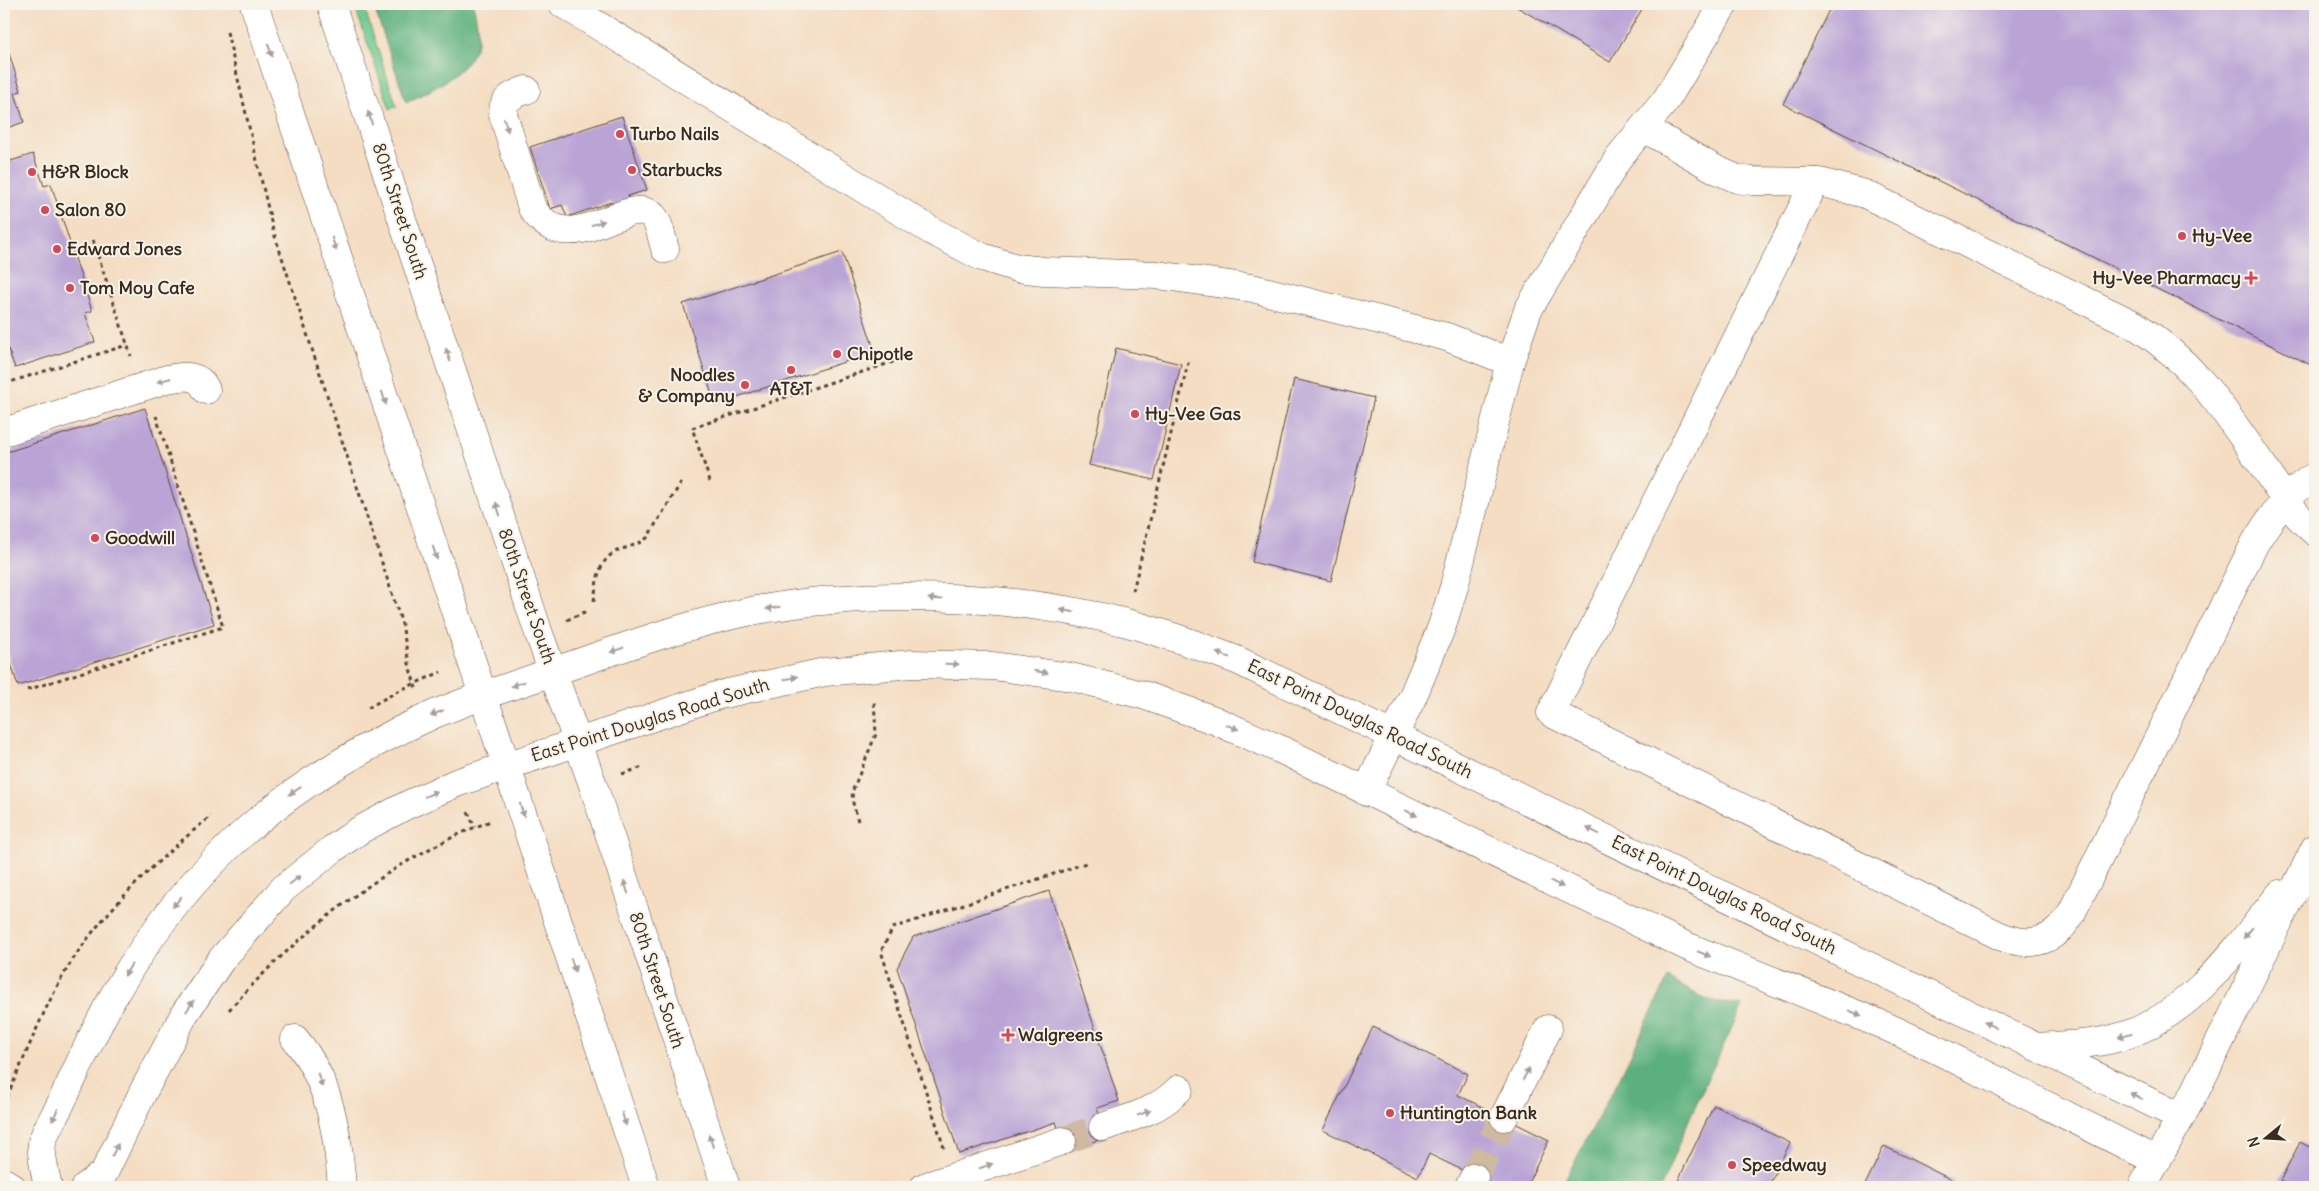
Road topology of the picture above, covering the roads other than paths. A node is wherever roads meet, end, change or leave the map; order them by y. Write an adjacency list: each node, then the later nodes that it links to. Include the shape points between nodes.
1 (254, 4): 16 (street, one-way to 16)
2 (332, 4): 15 (street, 80th Street South, one-way to 2)
3 (563, 4): 9 (street, via 932,232 982,258 1031,270 1157,275 1252,288 1446,337)
4 (1724, 4): 6 (street, via 1666,100)
5 (526, 90): 8 (street, one-way to 8, via 508,99 503,114 532,208 540,218 556,229 575,231 633,212 647,213 657,223)
6 (1644, 128): 7 (street, via 1736,179); 9 (street, via 1619,157 1532,301)
7 (1814, 182): 13 (street, via 1865,194 2126,320 2152,336 2185,362 2203,382); 13 (street, via 1551,712 2000,936 2023,943 2038,942 2052,936 2070,916 2255,543)
8 (665, 249)
9 (1510, 362): 17 (street, via 1448,607 1428,662)
10 (206, 390): 11 (street, one-way to 11, via 196,378 167,379)
11 (4, 432)
12 (2315, 476): 13 (street)
13 (2286, 500): 14 (street)
14 (2315, 532)
15 (553, 672): 16 (street, East Point Douglas Road South, one-way to 16); 17 (street, East Point Douglas Road South, one-way to 15, via 1239,661 1175,637 1069,611 984,601 855,599 764,609 670,632); 18 (street, 80th Street South)
16 (483, 696): 19 (street); 33 (street, East Point Douglas Road South, one-way to 33, via 429,717 341,761 236,837 194,880 150,936 103,1014 42,1143)
17 (1393, 736): 20 (street); 24 (street, East Point Douglas Road South, one-way to 17)
18 (576, 742): 19 (street, East Point Douglas Road South); 20 (street, East Point Douglas Road South, one-way to 20, via 719,695 790,678 911,664 993,666 1071,677 1164,702 1238,730); 37 (street, 80th Street South, one-way to 18)
19 (506, 764): 34 (street, East Point Douglas Road South, one-way to 19, via 104,1173 185,1013 220,960 283,889 360,830 431,794); 36 (street, one-way to 36)
20 (1366, 792): 30 (street, East Point Douglas Road South, one-way to 30, via 1686,946 1892,1028)
21 (2314, 851): 24 (street, one-way to 24, via 2224,961 2168,1014 2119,1037); 27 (street)
22 (1548, 1029): 26 (street, one-way to 22)
23 (294, 1039): 35 (street, one-way to 35, via 311,1059 323,1087 336,1131)
24 (2036, 1048): 27 (street, East Point Douglas Road South, one-way to 24)
25 (1179, 1089): 28 (street, one-way to 25, via 1152,1110 1168,1101)
26 (1504, 1117)
27 (2181, 1117): 30 (street)
28 (1103, 1127)
29 (1062, 1140): 38 (street, one-way to 29)
30 (2157, 1160): 39 (street)
31 (4, 1182): 32 (street)
32 (12, 1187)
33 (48, 1187)
34 (85, 1187)
35 (342, 1187)
36 (646, 1187)
37 (726, 1187)
38 (924, 1187)
39 (2142, 1187)

